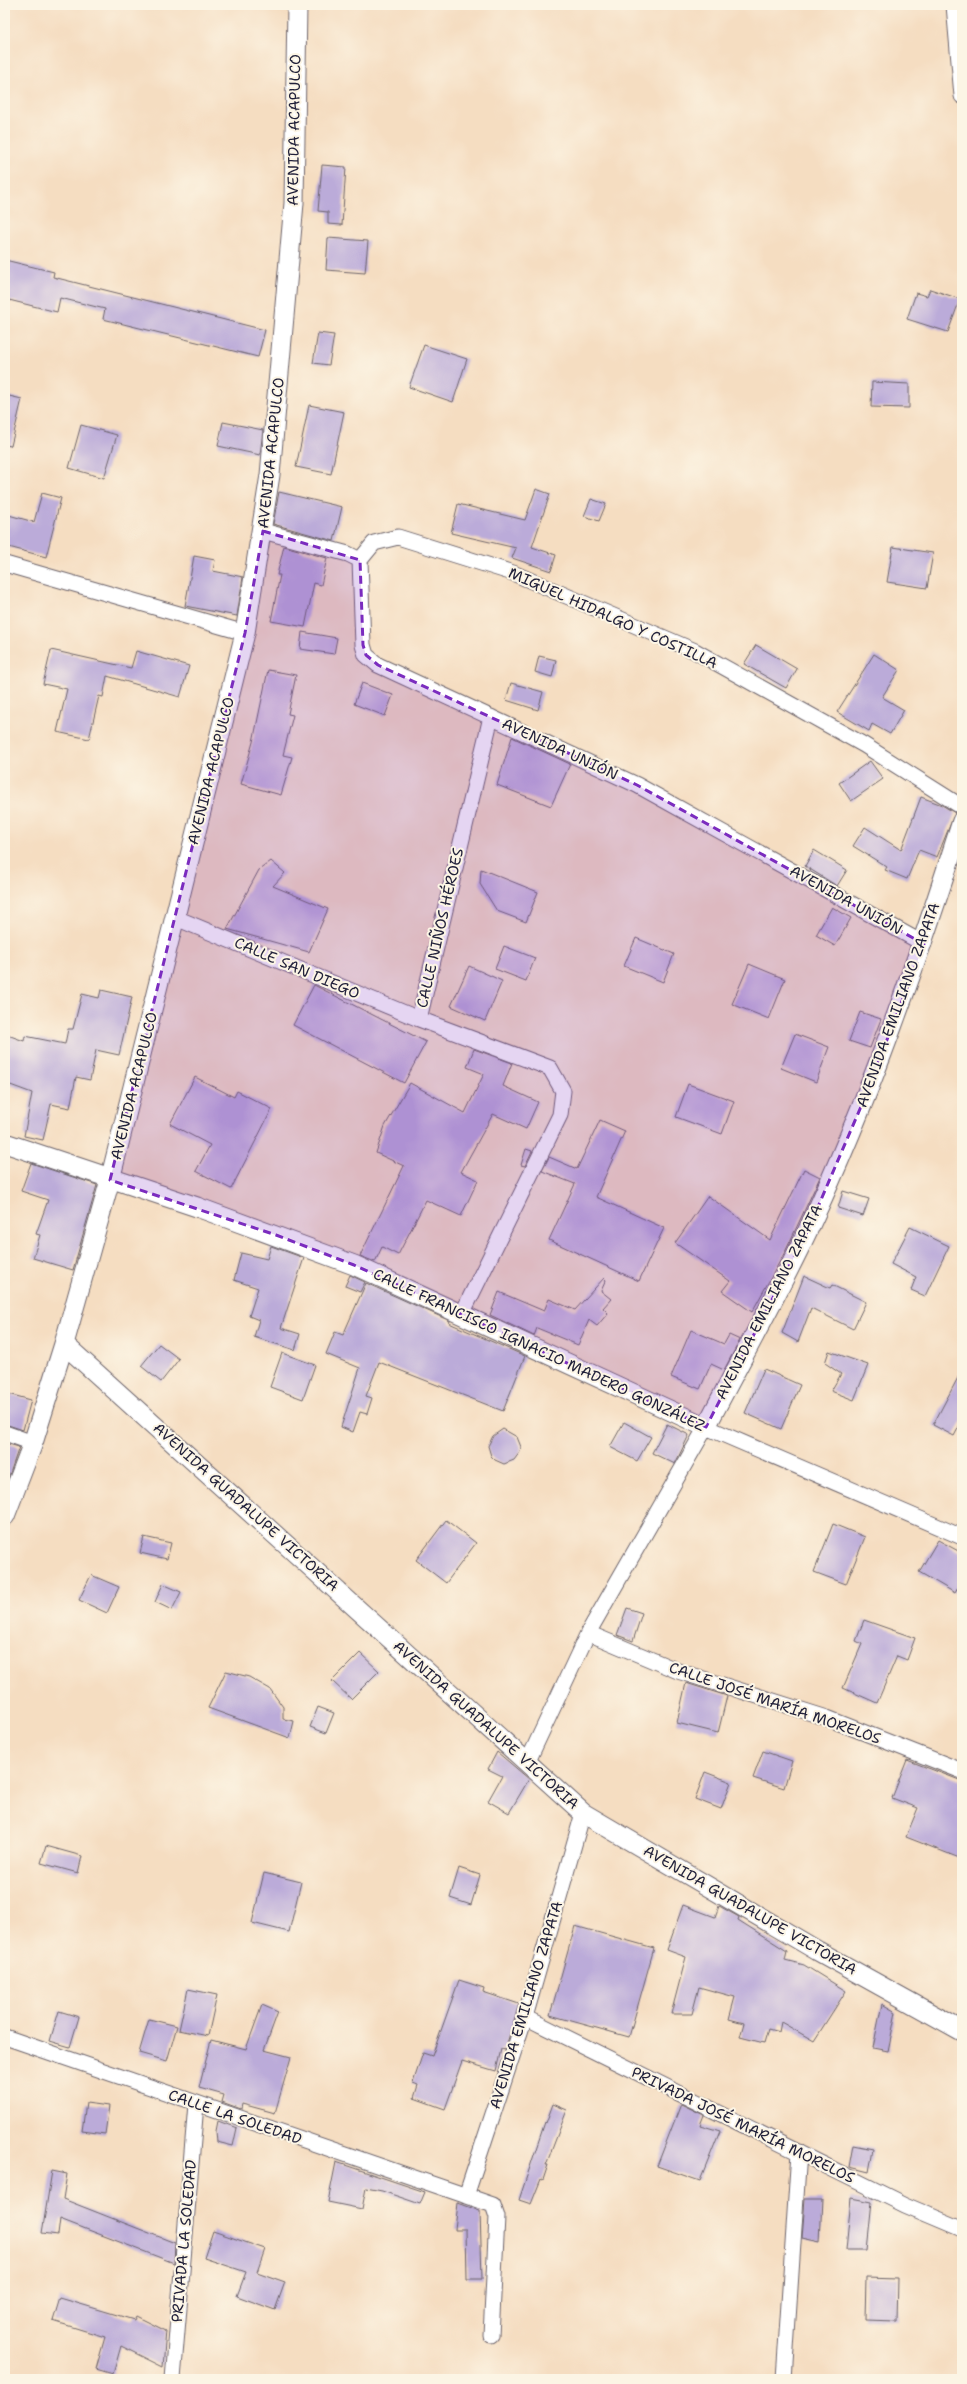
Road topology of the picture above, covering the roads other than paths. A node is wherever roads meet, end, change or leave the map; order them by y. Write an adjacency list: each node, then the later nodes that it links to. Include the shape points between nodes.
1 (297, 5): 4 (street, AVENIDA ACAPULCO, via 294,203)
2 (954, 5): 3 (street)
3 (962, 96)
4 (263, 531): 5 (street, via 348,554); 7 (street, AVENIDA ACAPULCO)
5 (360, 560): 8 (street, AVENIDA UNIÓN, via 363,645 366,655 378,665); 9 (street, MIGUEL HIDALGO Y COSTILLA, via 374,543 398,537 513,573 695,651 864,745)
6 (5, 564): 7 (street)
7 (245, 633): 11 (street, AVENIDA ACAPULCO)
8 (491, 717): 12 (street, AVENIDA UNIÓN, via 637,785); 13 (street, CALLE NIÑOS HÉROES)
9 (962, 807)
10 (962, 821): 12 (street, AVENIDA EMILIANO ZAPATA)
11 (176, 918): 13 (street, CALLE SAN DIEGO); 15 (street, AVENIDA ACAPULCO)
12 (924, 944): 18 (street, AVENIDA EMILIANO ZAPATA, via 863,1102 808,1230)
13 (419, 1019): 16 (street, CALLE NIÑOS HÉROES, via 550,1068 563,1091 560,1115)
14 (5, 1143): 15 (street, CALLE FRANCISCO IGNACIO MADERO GONZÁLEZ)
15 (110, 1180): 16 (street, CALLE FRANCISCO IGNACIO MADERO GONZÁLEZ, via 276,1234 354,1265); 17 (street, AVENIDA ACAPULCO)
16 (462, 1314): 18 (street, CALLE FRANCISCO IGNACIO MADERO GONZÁLEZ)
17 (64, 1344): 20 (street, AVENIDA ACAPULCO); 24 (street, AVENIDA GUADALUPE VICTORIA)
18 (706, 1427): 22 (street, CALLE FRANCISCO IGNACIO MADERO GONZÁLEZ); 23 (street, AVENIDA EMILIANO ZAPATA)
19 (5, 1433): 20 (street)
20 (33, 1443): 21 (street, AVENIDA ACAPULCO)
21 (5, 1516)
22 (962, 1537)
23 (588, 1633): 24 (street, AVENIDA EMILIANO ZAPATA); 25 (street, CALLE JOSÉ MARÍA MORELOS, via 678,1671 827,1718)
24 (528, 1761): 26 (street, AVENIDA GUADALUPE VICTORIA)
25 (962, 1771)
26 (583, 1813): 27 (street, AVENIDA EMILIANO ZAPATA); 28 (street, AVENIDA GUADALUPE VICTORIA, via 818,1951)
27 (525, 2017): 31 (street, PRIVADA JOSÉ MARÍA MORELOS); 32 (street, AVENIDA EMILIANO ZAPATA)
28 (962, 2031)
29 (5, 2037): 30 (street, CALLE LA SOLEDAD)
30 (196, 2104): 32 (street, CALLE LA SOLEDAD); 35 (street, PRIVADA LA SOLEDAD)
31 (799, 2152): 33 (street, PRIVADA JOSÉ MARÍA MORELOS, via 905,2205); 36 (street)
32 (466, 2196): 34 (street, CALLE LA SOLEDAD, via 493,2205 496,2209)
33 (962, 2229)
34 (491, 2335)
35 (173, 2379)
36 (784, 2379)

